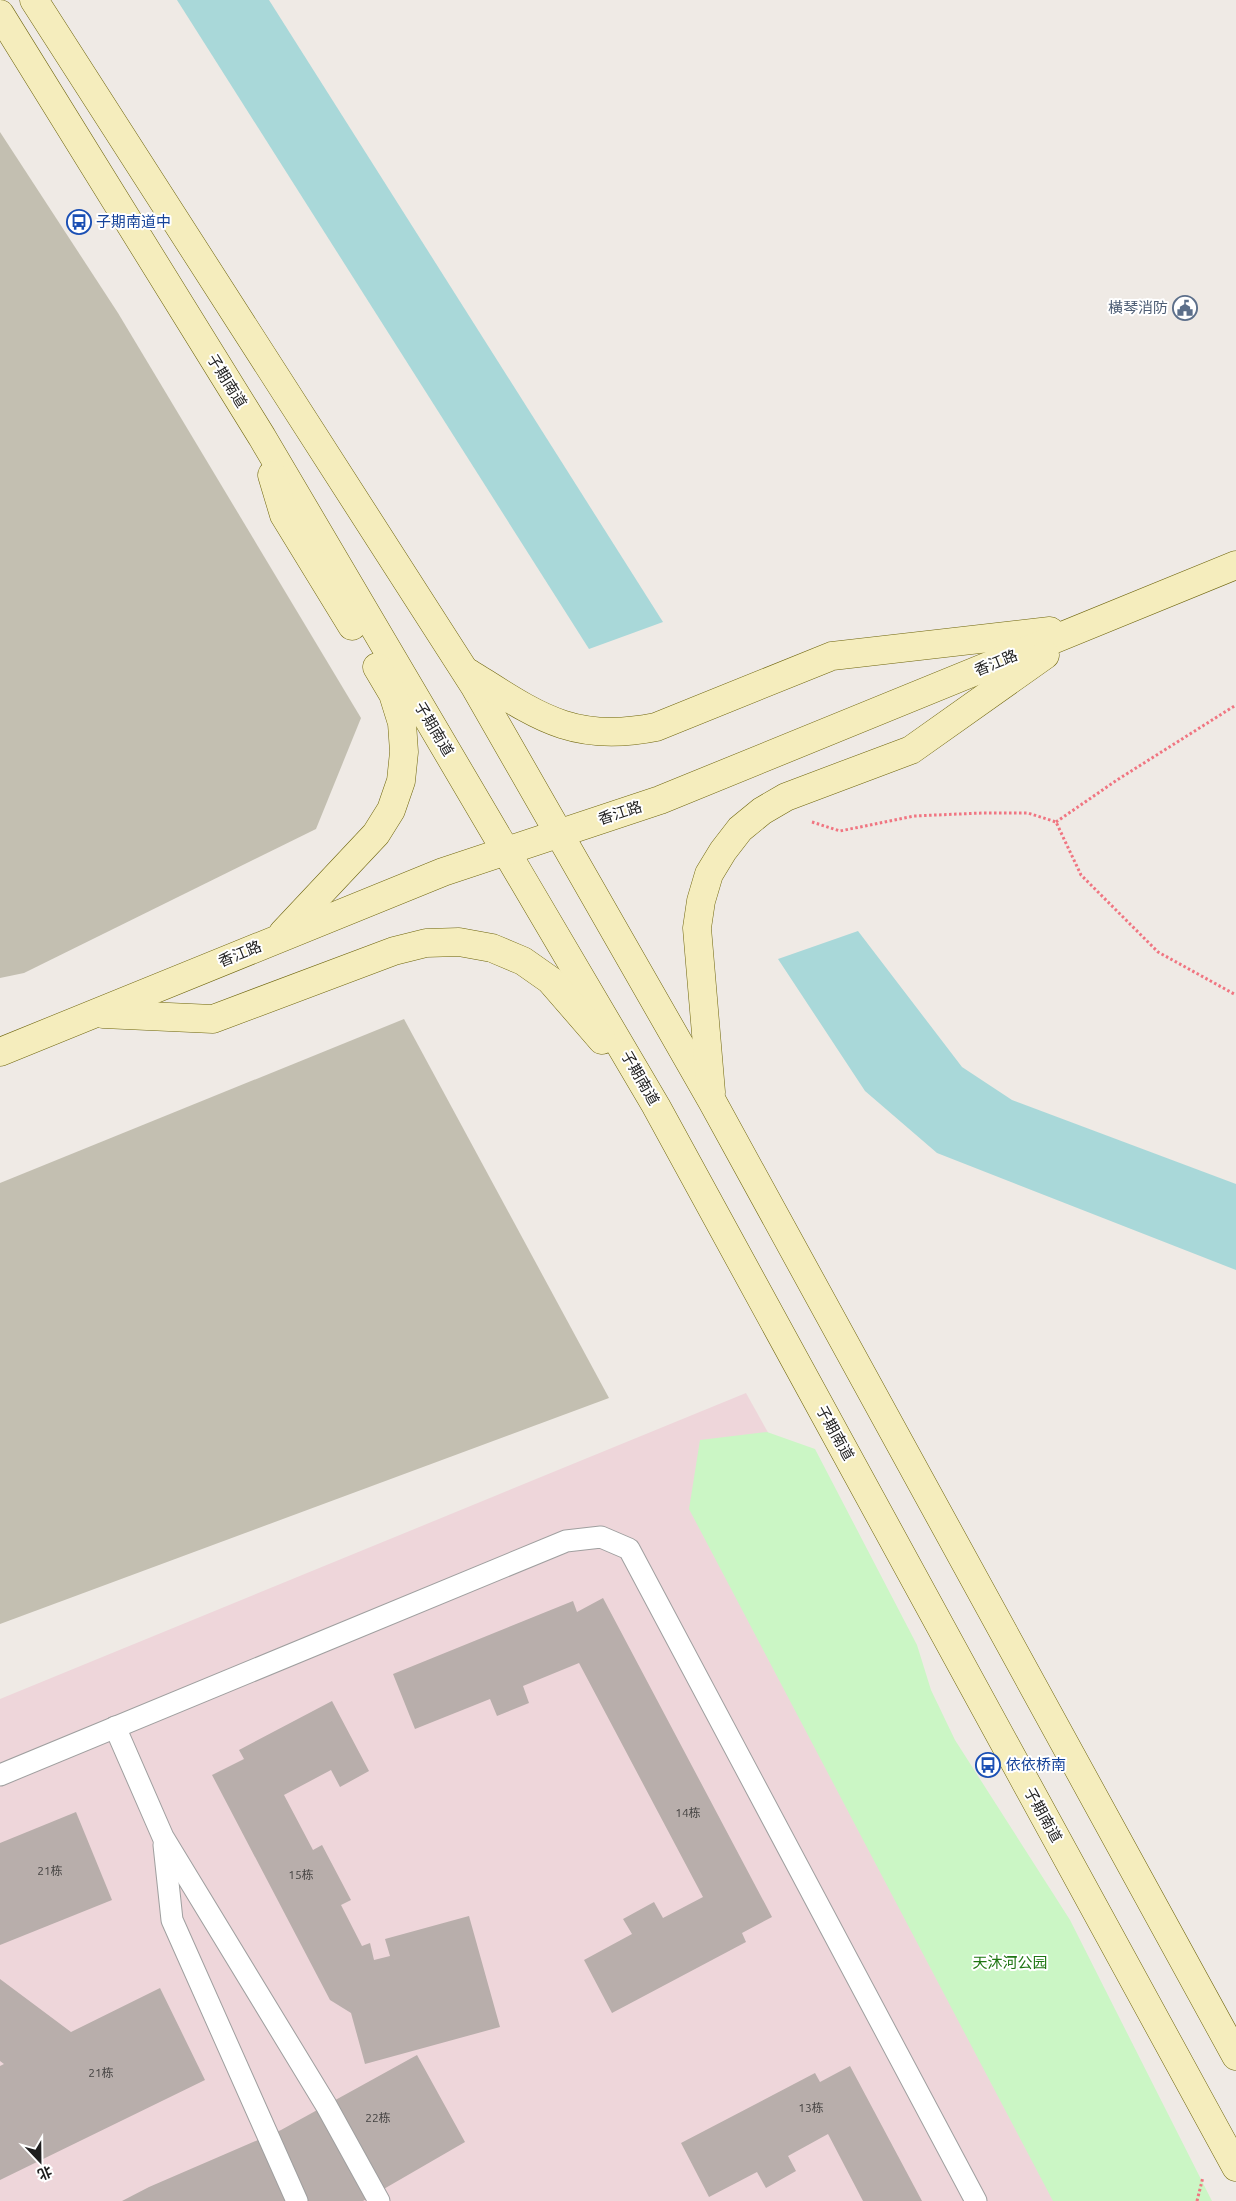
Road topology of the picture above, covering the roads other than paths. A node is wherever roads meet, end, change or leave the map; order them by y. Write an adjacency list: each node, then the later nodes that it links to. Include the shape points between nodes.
1 (34, 0): 6 (street)
2 (0, 14): 3 (street, 子期南道)
3 (262, 438): 8 (street, 子期南道); 9 (street, via 284,515 393,694 402,723 404,752 401,781 392,810 376,834)
4 (1236, 565): 5 (street, 香江路)
5 (1084, 627): 6 (street, via 832,656 656,727 631,732 598,732 558,724 535,714); 7 (street, 香江路, via 660,800); 12 (street, via 911,750 786,797 740,829 723,850 709,874 697,928)
6 (466, 671): 7 (street)
7 (559, 833): 8 (street, 香江路); 12 (street)
8 (506, 851): 9 (street, 香江路, via 444,872); 13 (street, 子期南道)
9 (277, 939): 10 (street, 香江路)
10 (94, 1014): 11 (street, 香江路); 13 (street, via 213,1019 394,951 426,943 459,942 492,948 522,961 550,980)
11 (0, 1052)
12 (712, 1101): 17 (street)
13 (656, 1106): 18 (street, 子期南道)
14 (115, 1727): 15 (lane); 16 (lane); 21 (lane, via 566,1541 601,1537 629,1549)
15 (0, 1775)
16 (163, 1837): 19 (lane, via 172,1920); 20 (lane, via 326,2105)
17 (1236, 2056)
18 (1236, 2167)
19 (297, 2201)
20 (379, 2201)
21 (976, 2201)

